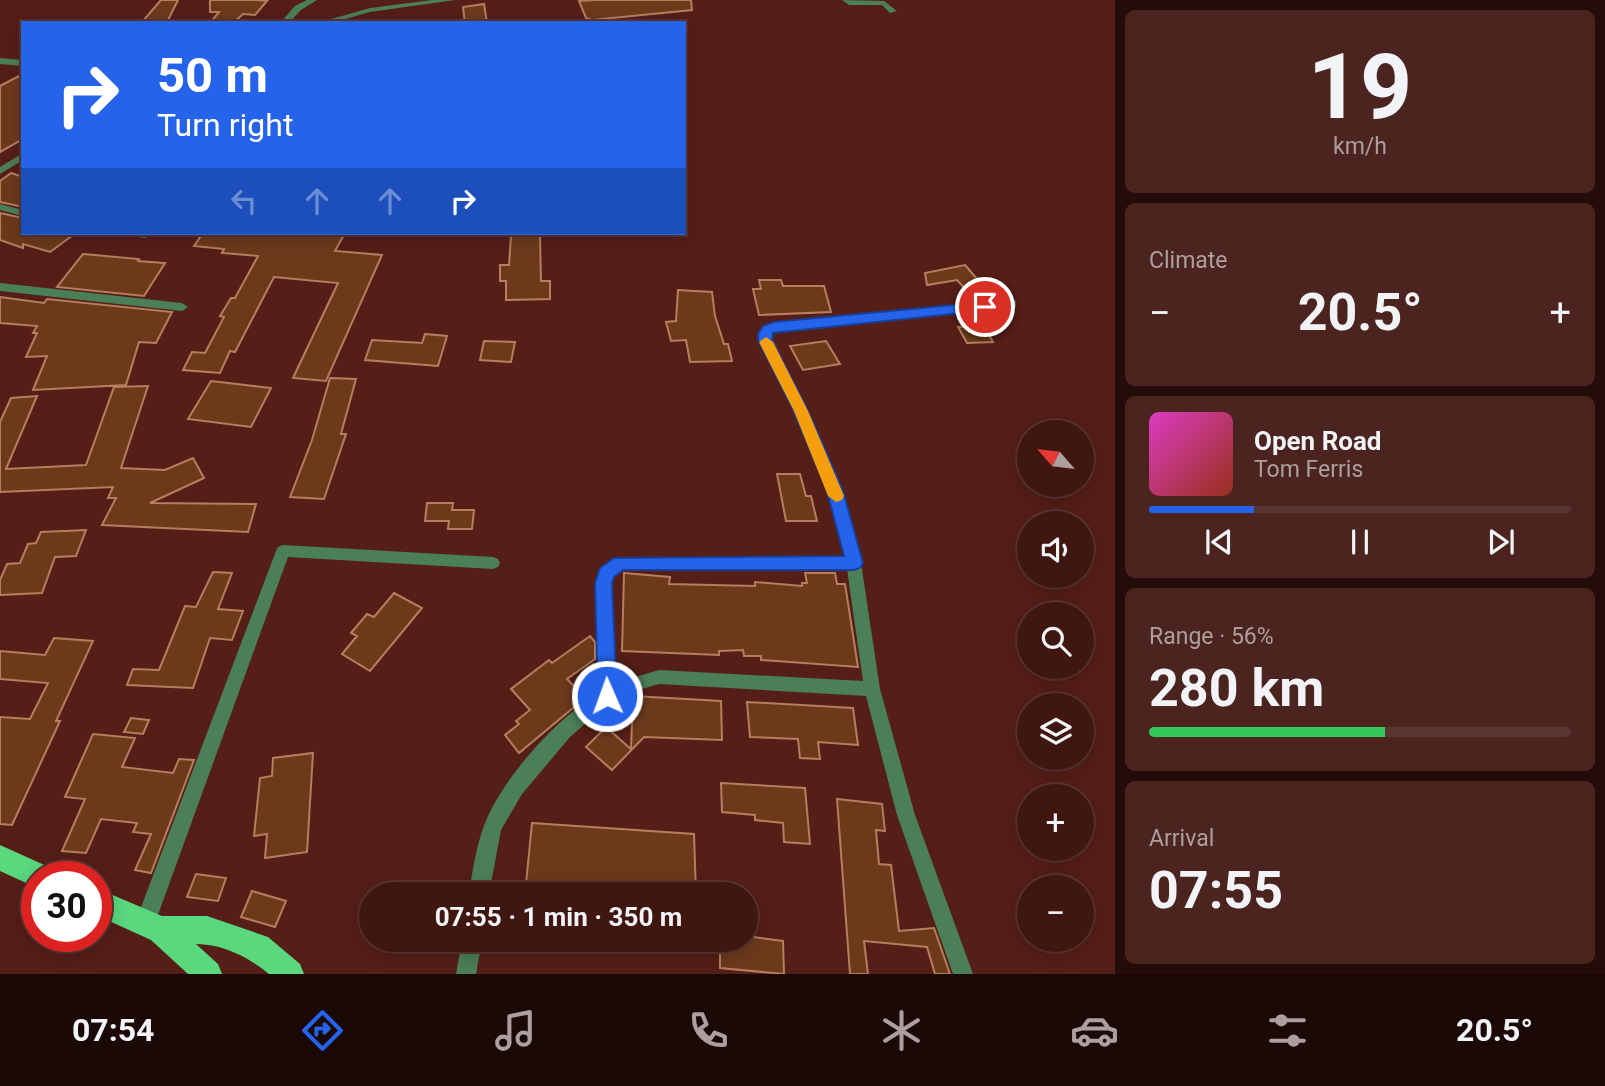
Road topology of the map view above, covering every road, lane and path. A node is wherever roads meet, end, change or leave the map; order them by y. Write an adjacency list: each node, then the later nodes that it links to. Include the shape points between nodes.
1 (313, 0): 5 (street)
2 (451, 0): 6 (street, via 370,10)
3 (846, 0): 4 (street, via 884,3)
4 (893, 11)
5 (287, 21)
6 (329, 21)
7 (0, 61): 8 (street)
8 (21, 63)
9 (21, 158): 10 (street)
10 (0, 172)
11 (0, 207): 12 (street)
12 (21, 212)
13 (0, 287): 15 (street)
14 (1012, 304): 17 (street, via 774,326 765,334 835,491)
15 (182, 307)
16 (493, 563): 24 (street, via 283,551)
17 (854, 563): 18 (street); 19 (street, via 620,563 607,573 604,583)
18 (872, 689): 19 (street, via 659,677 636,681); 29 (street, via 906,815)
19 (607, 696): 22 (street, via 534,765 510,796 488,839)
20 (0, 858): 21 (highway)
21 (21, 868)
22 (481, 882)
23 (112, 908): 24 (highway)
24 (153, 926): 26 (highway); 27 (highway, via 207,930 258,947)
25 (470, 952): 28 (street)
26 (208, 974)
27 (290, 974)
28 (466, 974)
29 (963, 974)

